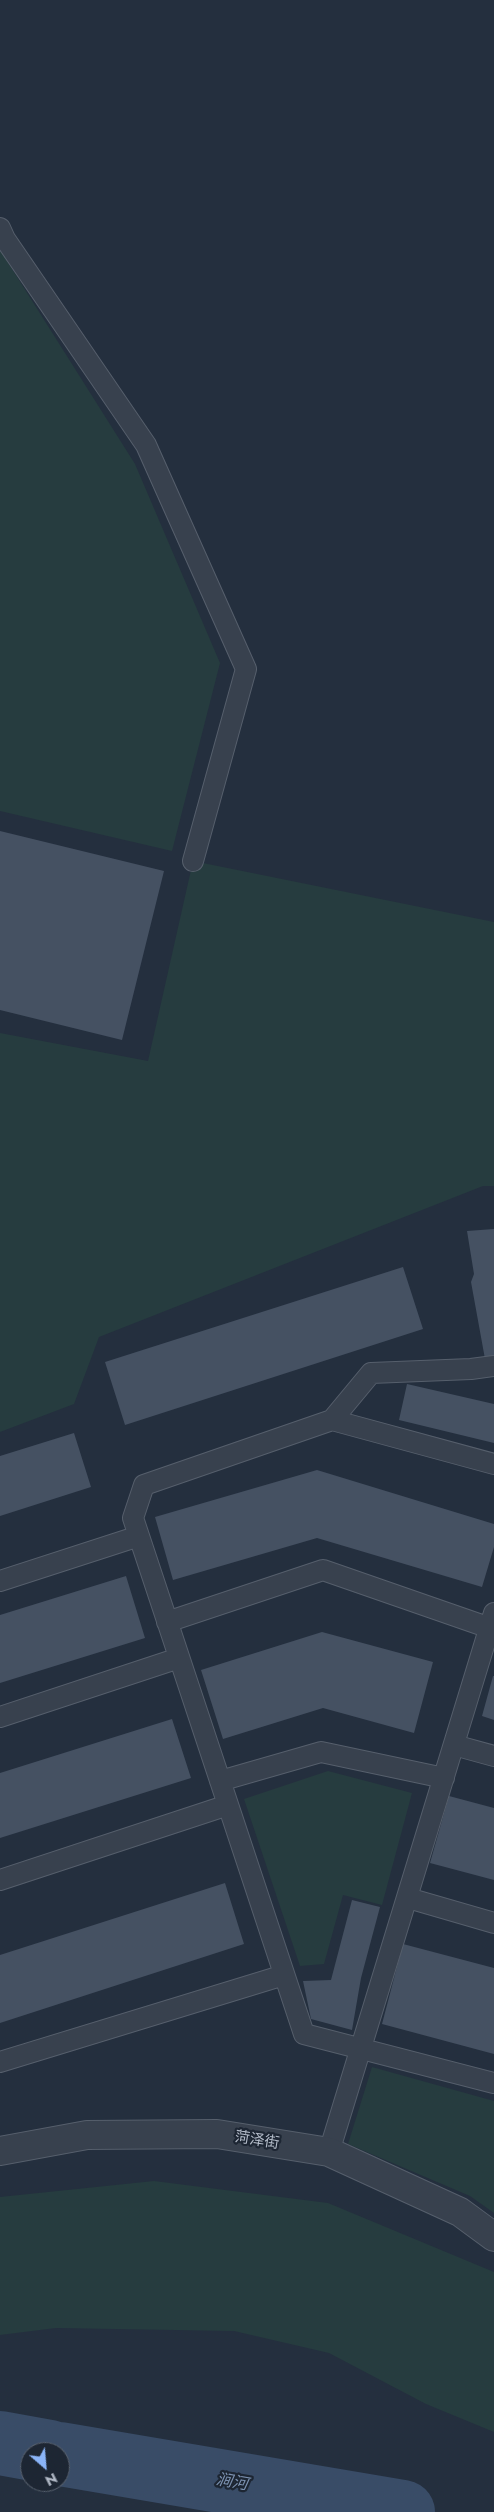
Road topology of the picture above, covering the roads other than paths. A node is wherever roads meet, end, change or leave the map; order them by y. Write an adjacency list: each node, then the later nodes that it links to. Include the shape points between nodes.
1 (0, 228): 2 (lane, via 146,445 246,669)
2 (193, 861)
3 (494, 1366): 4 (lane, via 371,1373)
4 (332, 1420): 5 (lane); 6 (lane, via 144,1485 133,1518)
5 (494, 1464)
6 (139, 1536): 7 (lane); 9 (lane)
7 (0, 1581)
8 (492, 1620): 9 (lane, via 323,1570); 12 (lane)
9 (167, 1622): 10 (lane)
10 (179, 1658): 11 (lane); 15 (lane)
11 (0, 1717)
12 (454, 1745): 13 (lane); 14 (lane)
13 (494, 1756)
14 (444, 1778): 15 (lane, via 321,1752); 18 (lane)
15 (220, 1781): 16 (lane)
16 (228, 1805): 17 (lane); 20 (lane)
17 (0, 1880)
18 (408, 1898): 19 (lane); 21 (lane)
19 (494, 1923)
20 (284, 1975): 21 (lane, via 304,2034); 22 (lane)
21 (363, 2049): 23 (lane); 25 (lane)
22 (0, 2062)
23 (494, 2083)
24 (0, 2151): 25 (street, 菏泽街, via 87,2135 217,2134)
25 (329, 2152): 26 (street, 菏泽街, via 460,2212)
26 (494, 2237)

